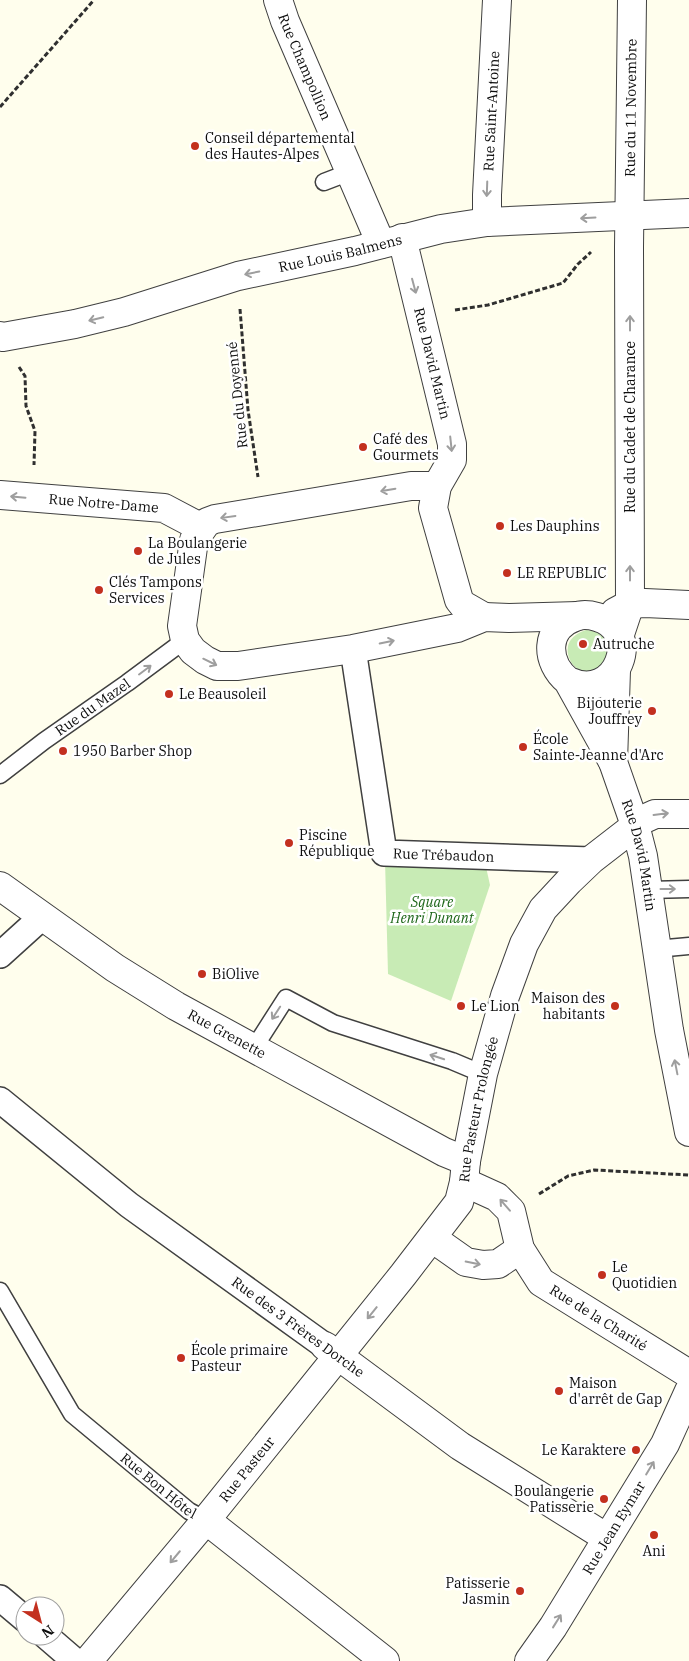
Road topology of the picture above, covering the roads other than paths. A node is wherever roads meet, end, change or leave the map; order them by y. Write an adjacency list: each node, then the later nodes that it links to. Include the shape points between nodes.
1 (278, 0): 4 (street, Rue Champollion)
2 (497, 0): 8 (street, Rue Saint-Antoine, one-way to 8)
3 (632, 0): 7 (street, Rue du 11 Novembre)
4 (350, 172): 5 (lane); 9 (street, Rue Champollion)
5 (324, 182)
6 (689, 213): 7 (street, Rue Louis Balmens)
7 (630, 216): 8 (street, Rue Louis Balmens, one-way to 8); 14 (street, Rue du Cadet de Charance, one-way to 7)
8 (487, 222): 9 (street, Rue Louis Balmens, via 441,228)
9 (391, 241): 10 (street, Rue Louis Balmens, one-way to 10, via 238,276 124,312); 11 (street, Rue David Martin, one-way to 11, via 421,316 452,444 452,460)
10 (2, 336)
11 (437, 486): 13 (street, one-way to 13, via 411,486 215,519 206,522); 16 (street, Rue David Martin, via 433,508 456,592 463,605)
12 (0, 495): 13 (street, Rue Notre-Dame, one-way to 12, via 164,508)
13 (202, 528): 18 (street, via 194,540 182,626)
14 (630, 604): 15 (street); 17 (street)
15 (689, 605)
16 (496, 618): 17 (street); 19 (street, one-way to 16); 20 (street, Rue David Martin)
17 (600, 624): 20 (street, via 569,619 555,634); 21 (street, via 622,645)
18 (185, 640): 19 (street, one-way to 19, via 193,652 217,666 238,666); 24 (lane, Rue du Mazel, one-way to 18)
19 (352, 649): 27 (street, Rue Trébaudon, via 384,853)
20 (551, 654): 22 (street, Rue David Martin, via 559,674)
21 (616, 670): 22 (street, via 603,682 594,685 576,685); 23 (street)
22 (568, 681): 23 (street, Rue David Martin)
23 (613, 762): 26 (street, Rue David Martin)
24 (0, 775)
25 (689, 814): 26 (street, Rue Pasteur Prolongée, one-way to 25, via 655,814)
26 (635, 825): 27 (street, Rue Pasteur Prolongée); 30 (street, Rue David Martin)
27 (591, 860): 36 (street, Rue Pasteur Prolongée, via 543,909 524,944)
28 (0, 886): 31 (street, Rue Grenette)
29 (689, 889): 30 (lane, one-way to 29)
30 (648, 890): 33 (street, Rue David Martin)
31 (42, 916): 34 (street); 35 (street, Rue Grenette, via 176,1006)
32 (689, 946): 33 (lane)
33 (656, 949): 38 (street, Rue David Martin, one-way to 33)
34 (0, 955)
35 (254, 1048): 36 (lane, one-way to 35, via 333,1023 286,998); 39 (street, Rue Grenette, via 444,1152)
36 (483, 1074): 39 (street, Rue Pasteur Prolongée)
37 (0, 1100): 45 (street, Rue des 3 Frères Dorche, via 129,1205)
38 (689, 1132)
39 (465, 1172): 40 (street, Rue Grenette, one-way to 39); 41 (street, Rue Pasteur Prolongée, via 459,1202)
40 (510, 1211): 42 (street, Rue de la Charité)
41 (432, 1238): 42 (street, one-way to 42, via 466,1262 483,1265 498,1264); 43 (street, Rue Pasteur Prolongée)
42 (520, 1250): 46 (street, Rue de la Charité, via 541,1282)
43 (403, 1275): 45 (street, Rue Pasteur, one-way to 45)
44 (0, 1291): 48 (lane, Rue Bon Hôtel, via 72,1414 189,1511)
45 (332, 1350): 48 (street, Rue Pasteur); 49 (street, Rue des 3 Frères Dorche, via 460,1446)
46 (689, 1374)
47 (689, 1390): 49 (street, Rue Jean Eymar, one-way to 47, via 665,1444)
48 (206, 1520): 54 (street, Rue Pasteur, one-way to 54); 55 (street, Rue Bon Hôtel)
49 (607, 1538): 56 (street, Rue Jean Eymar, one-way to 49)
50 (0, 1598): 51 (street)
51 (15, 1611)
52 (58, 1646): 53 (street)
53 (75, 1661)
54 (88, 1661)
55 (385, 1661)
56 (529, 1661)

